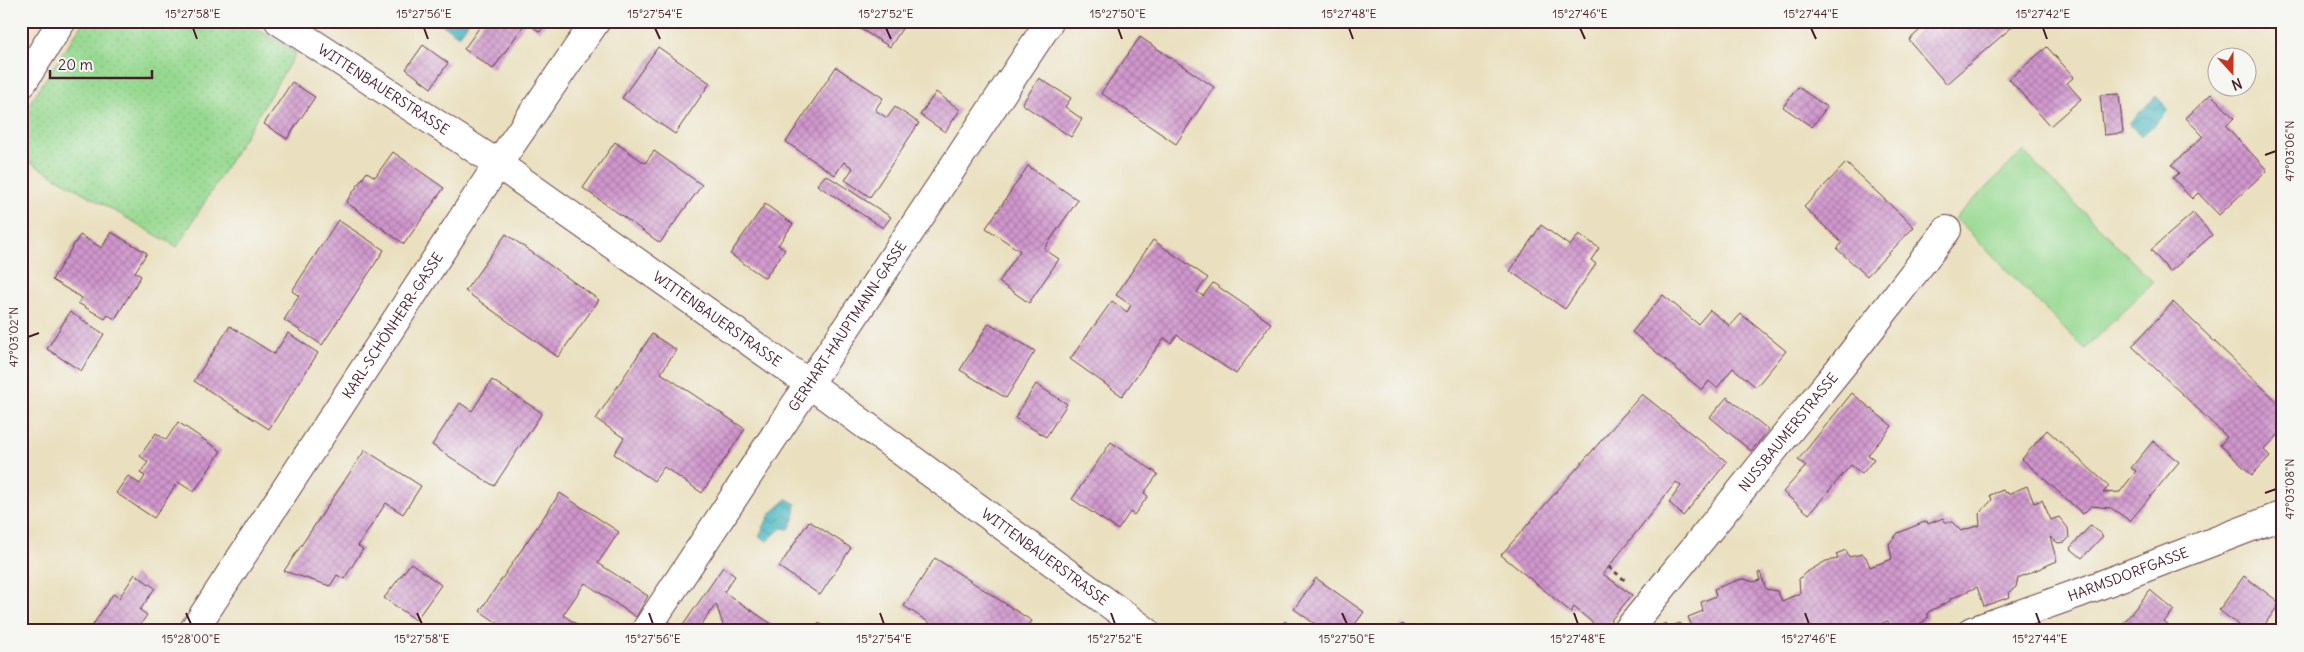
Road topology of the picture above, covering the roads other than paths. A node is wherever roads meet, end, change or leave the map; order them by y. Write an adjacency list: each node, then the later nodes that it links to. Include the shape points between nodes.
1 (62, 21): 5 (street)
2 (279, 21): 6 (street, WITTENBAUERSTRASSE)
3 (596, 21): 6 (street, KARL-SCHÖNHERR-GASSE)
4 (1050, 21): 8 (street, GERHART-HAUPTMANN-GASSE)
5 (21, 85)
6 (498, 164): 8 (street, WITTENBAUERSTRASSE); 10 (street, KARL-SCHÖNHERR-GASSE)
7 (1947, 230): 13 (street, NUSSBAUMERSTRASSE, via 1849,357)
8 (808, 383): 11 (street, GERHART-HAUPTMANN-GASSE); 12 (street, WITTENBAUERSTRASSE)
9 (2283, 515): 14 (street, HARMSDORFGASSE)
10 (192, 631)
11 (645, 631)
12 (1146, 631)
13 (1627, 631)
14 (1972, 631)

